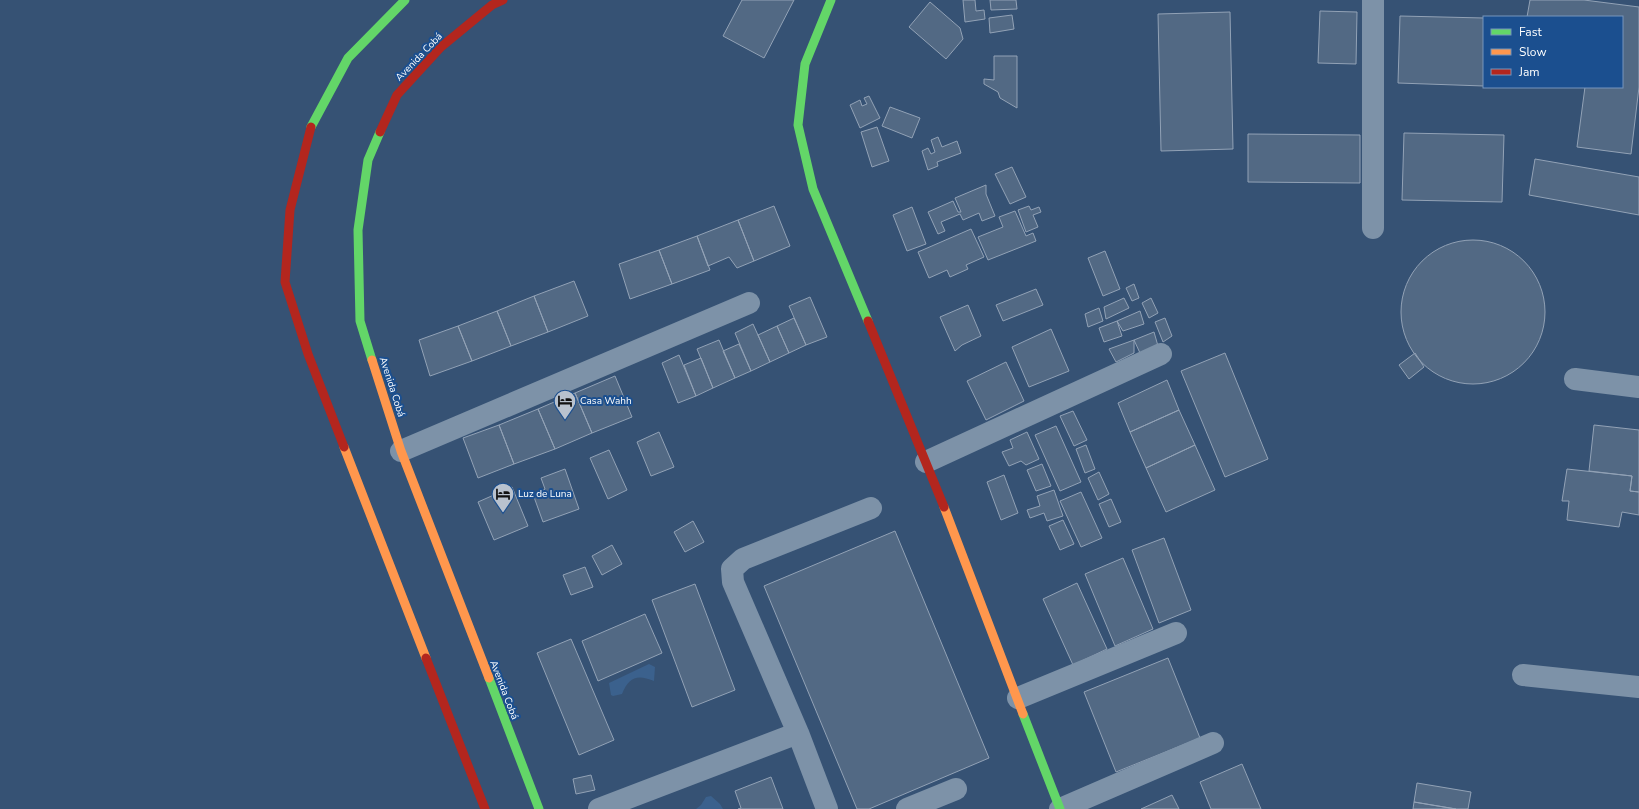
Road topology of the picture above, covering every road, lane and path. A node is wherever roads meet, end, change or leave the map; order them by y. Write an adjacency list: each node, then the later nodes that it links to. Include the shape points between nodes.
1 (404, 0): 20 (street, via 348,58 310,130 290,210 285,282 308,354)
2 (503, 0): 10 (street, Avenida Cobá, via 492,5 441,47 397,95 368,160 358,230 360,321)
3 (831, 0): 11 (street, via 805,64 798,125 813,190)
4 (1373, 0): 5 (street)
5 (1374, 228)
6 (749, 303): 10 (street)
7 (1161, 354): 11 (street)
8 (1575, 379): 9 (street)
9 (1639, 387)
10 (401, 451): 21 (street, Avenida Cobá)
11 (926, 462): 16 (street)
12 (871, 508): 17 (street, via 743,559 732,569 733,582)
13 (1176, 633): 16 (street)
14 (1523, 676): 15 (street)
15 (1639, 687)
16 (1018, 698): 25 (street)
17 (798, 733): 22 (street); 23 (street)
18 (1213, 743): 25 (street)
19 (956, 789): 24 (street)
20 (485, 809)
21 (539, 809)
22 (599, 809)
23 (826, 809)
24 (907, 809)
25 (1060, 809)

